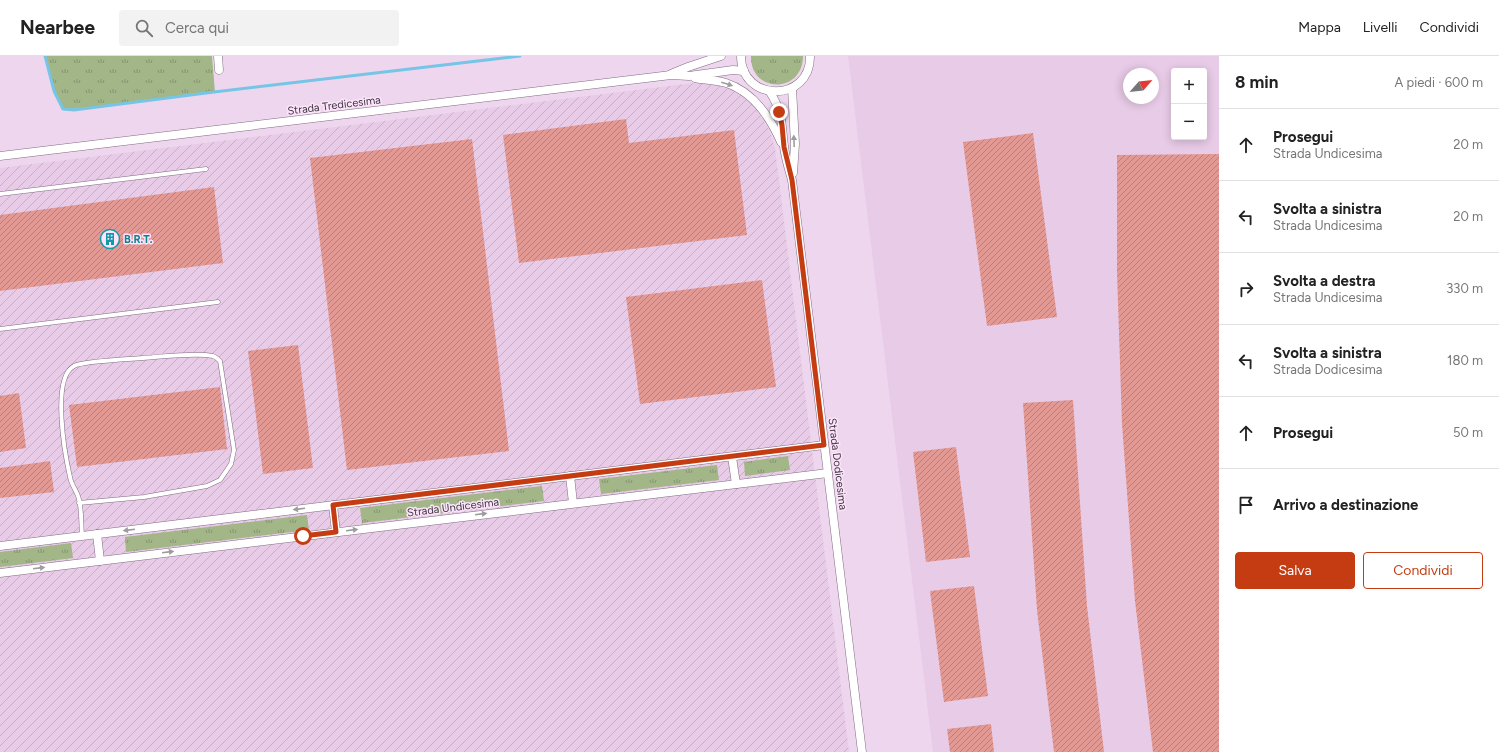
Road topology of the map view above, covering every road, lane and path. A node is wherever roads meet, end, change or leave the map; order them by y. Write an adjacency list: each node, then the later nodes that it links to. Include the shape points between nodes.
1 (218, 56): 5 (street)
2 (721, 56): 7 (street, via 688,66)
3 (741, 56): 6 (street)
4 (810, 56): 9 (street, via 807,73 801,82)
5 (219, 70)
6 (744, 71): 8 (street); 10 (street, via 752,83)
7 (670, 75): 8 (street); 12 (street, Strada Tredicesima)
8 (689, 76): 11 (street, one-way to 11, via 725,83 744,92 764,111)
9 (792, 88): 10 (street); 14 (street, one-way to 9, via 795,144)
10 (770, 92): 11 (street, via 779,112)
11 (784, 147): 14 (street)
12 (0, 156)
13 (206, 169): 15 (lane)
14 (792, 180): 18 (street, Strada Dodicesima)
15 (0, 194)
16 (218, 302): 17 (lane)
17 (0, 329)
18 (824, 445): 19 (street, Strada Undicesima); 20 (street, Strada Dodicesima)
19 (732, 456): 21 (street, Strada Undicesima); 22 (street)
20 (828, 473): 22 (street, Strada Undicesima); 32 (street, Strada Dodicesima)
21 (570, 476): 24 (street); 25 (street, Strada Undicesima)
22 (736, 484): 24 (street, Strada Undicesima)
23 (79, 503): 23 (lane, via 144,497 207,486 220,480 231,464 234,450 220,361 215,356 134,359 74,366 66,374 62,384 61,414 70,479 79,497); 28 (lane)
24 (573, 503): 26 (street, Strada Undicesima, one-way to 24)
25 (333, 505): 26 (street); 27 (street, Strada Undicesima, one-way to 27)
26 (336, 532): 30 (street, Strada Undicesima, one-way to 26)
27 (97, 534): 28 (street, Strada Undicesima); 30 (street)
28 (82, 536): 29 (street, Strada Undicesima)
29 (0, 546)
30 (100, 561): 31 (street, Strada Undicesima, one-way to 30)
31 (0, 573)
32 (862, 752)

